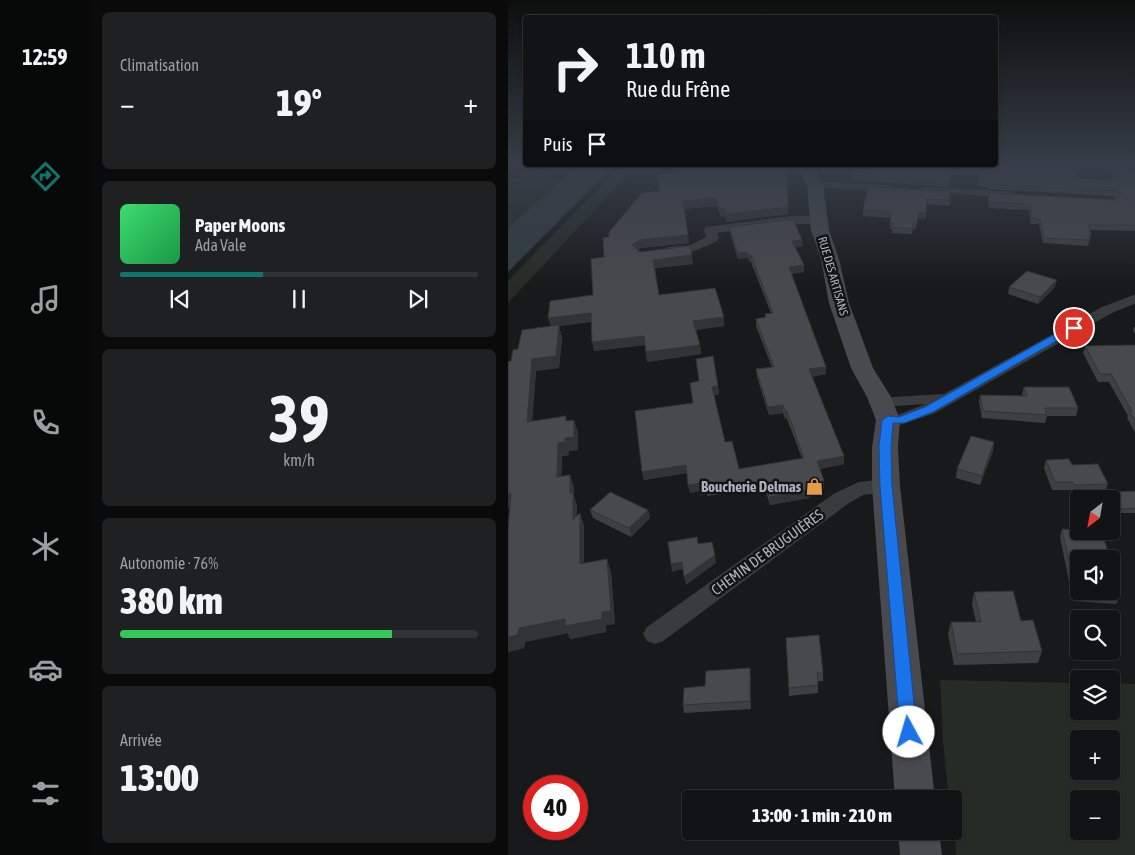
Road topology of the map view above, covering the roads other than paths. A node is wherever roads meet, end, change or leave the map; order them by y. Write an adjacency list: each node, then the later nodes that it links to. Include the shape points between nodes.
1 (817, 206): 2 (street, RUE DES ARTISANS)
2 (819, 220): 3 (street, via 790,220 734,228 738,239 713,242 713,238 694,248); 5 (street, RUE DES ARTISANS, via 839,303 858,357)
3 (658, 252)
4 (1136, 298): 5 (street, via 1107,310 912,417 900,420)
5 (885, 411): 6 (street)
6 (886, 486): 7 (street, CHEMIN DE BRUGUIÈRES, via 859,489 842,498); 8 (street)
7 (655, 634)
8 (914, 790)
9 (919, 840): 10 (street)
10 (921, 855)

